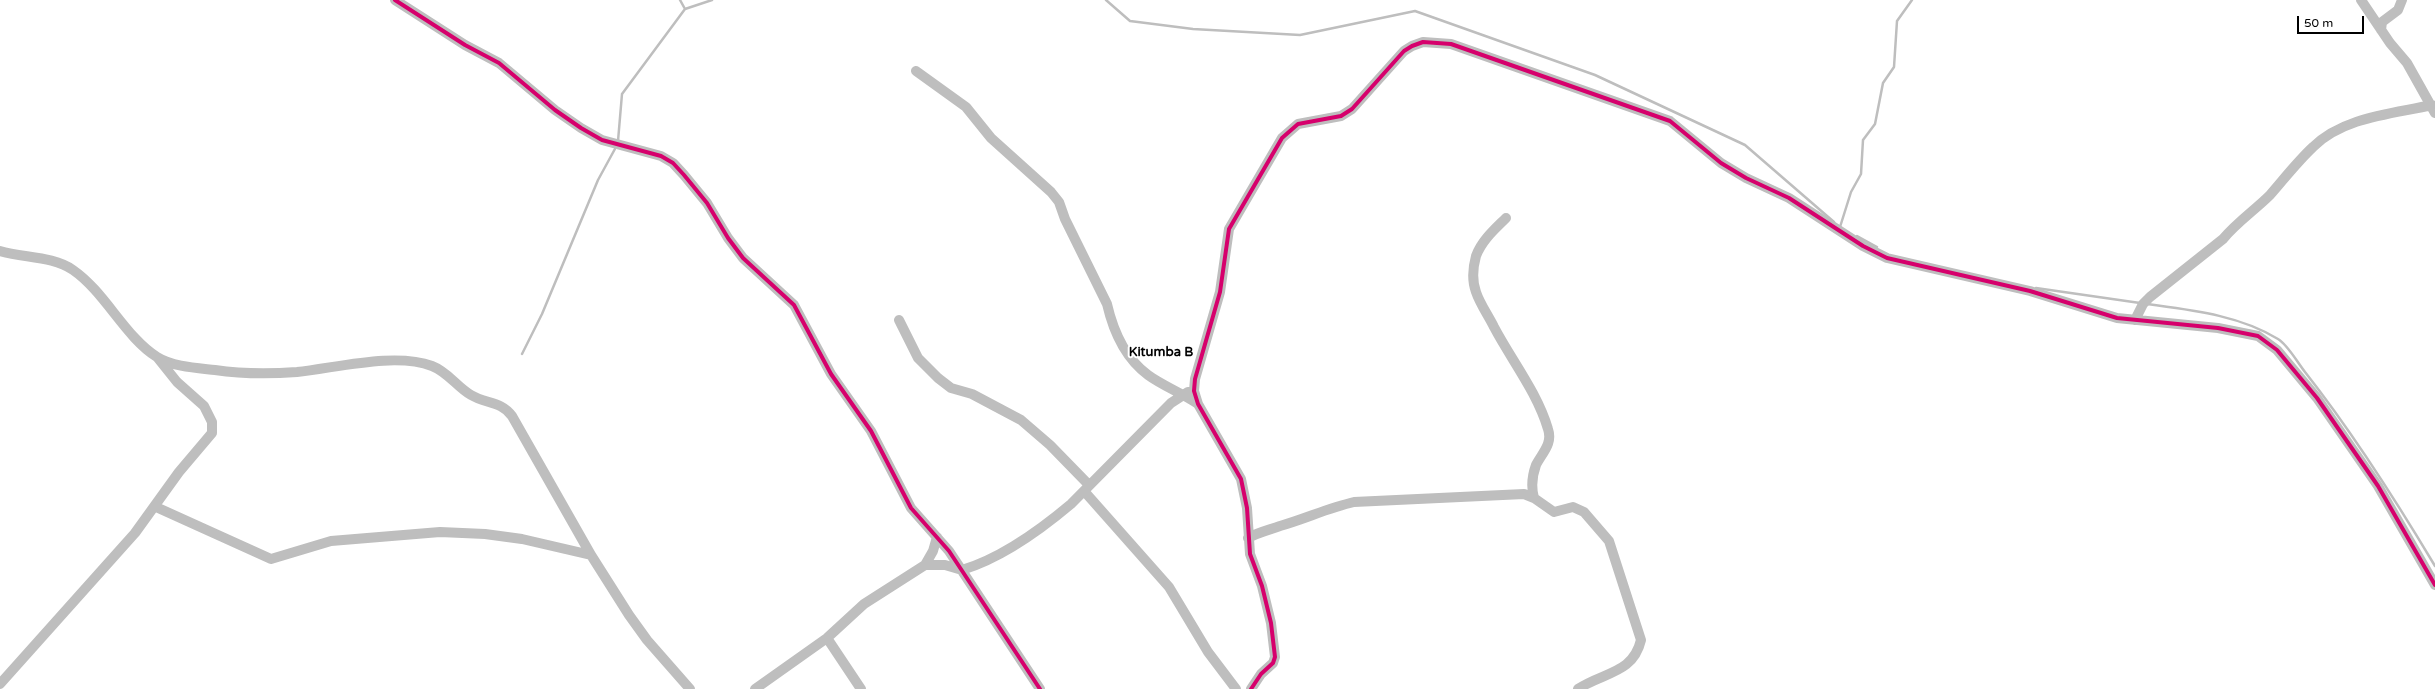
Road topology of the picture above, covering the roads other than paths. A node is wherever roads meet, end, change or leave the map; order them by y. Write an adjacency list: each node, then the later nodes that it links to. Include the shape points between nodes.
1 (395, 0): 18 (street, via 465,45 499,63 555,110 590,134 602,140 661,156 673,163 697,189 743,258 794,305 831,374 871,431 911,508)
2 (2361, 0): 4 (street)
3 (2402, 0): 4 (street, via 2398,10 2382,22)
4 (2381, 30): 6 (street, via 2407,63)
5 (916, 72): 13 (street, via 966,107 991,138 1051,192 1059,202 1107,304 1110,319 1127,354 1148,375)
6 (2434, 109): 10 (street, via 2372,117 2325,137 2312,147 2270,194 2224,239 2143,304)
7 (1506, 218): 16 (street, via 1487,237 1476,255 1474,282 1482,305 1510,358 1534,395 1548,430 1549,438 1545,452 1536,465 1533,477)
8 (0, 251): 11 (street, via 58,262 72,269 87,281 130,331)
9 (900, 320): 15 (street, via 918,358 938,378 951,388 972,394 1020,420 1050,445)
10 (2135, 320): 12 (street, via 2117,318 2030,291 1887,258 1863,246 1789,198 1746,178 1721,162 1670,121 1451,44 1423,42 1404,51 1352,109 1341,116 1298,124 1282,138 1229,229 1220,292); 23 (street, via 2237,330 2258,336 2277,350 2312,392 2378,486)
11 (157, 357): 17 (street, via 177,382 204,406 213,427 212,433 179,472); 20 (street, via 184,366 265,374 373,362 414,362 433,366 470,394 508,410)
12 (1194, 384): 13 (street); 14 (street)
13 (1184, 395): 14 (street); 15 (street, via 1171,403)
14 (1198, 404): 19 (street, via 1241,479 1247,508)
15 (1086, 488): 22 (street, via 1055,518 1000,555); 30 (street, via 1169,586 1208,652)
16 (1534, 498): 19 (street, via 1524,494 1513,494 1354,502 1279,527 1265,529); 32 (street, via 1554,512 1573,507 1584,512 1601,530 1609,541 1641,640 1638,651 1625,667)
17 (156, 507): 20 (street, via 271,559 331,540 440,532 522,539); 25 (street)
18 (937, 537): 21 (street); 22 (street)
19 (1248, 538): 31 (street, via 1250,554 1262,586 1275,657)
20 (591, 555): 26 (street, via 646,640)
21 (925, 565): 22 (street, via 946,565); 24 (street, via 864,604)
22 (962, 570): 29 (street)
23 (2435, 585)
24 (827, 638): 27 (street); 28 (street)
25 (0, 684)
26 (690, 689)
27 (755, 689)
28 (861, 689)
29 (1040, 689)
30 (1236, 689)
31 (1251, 689)
32 (1578, 689)

